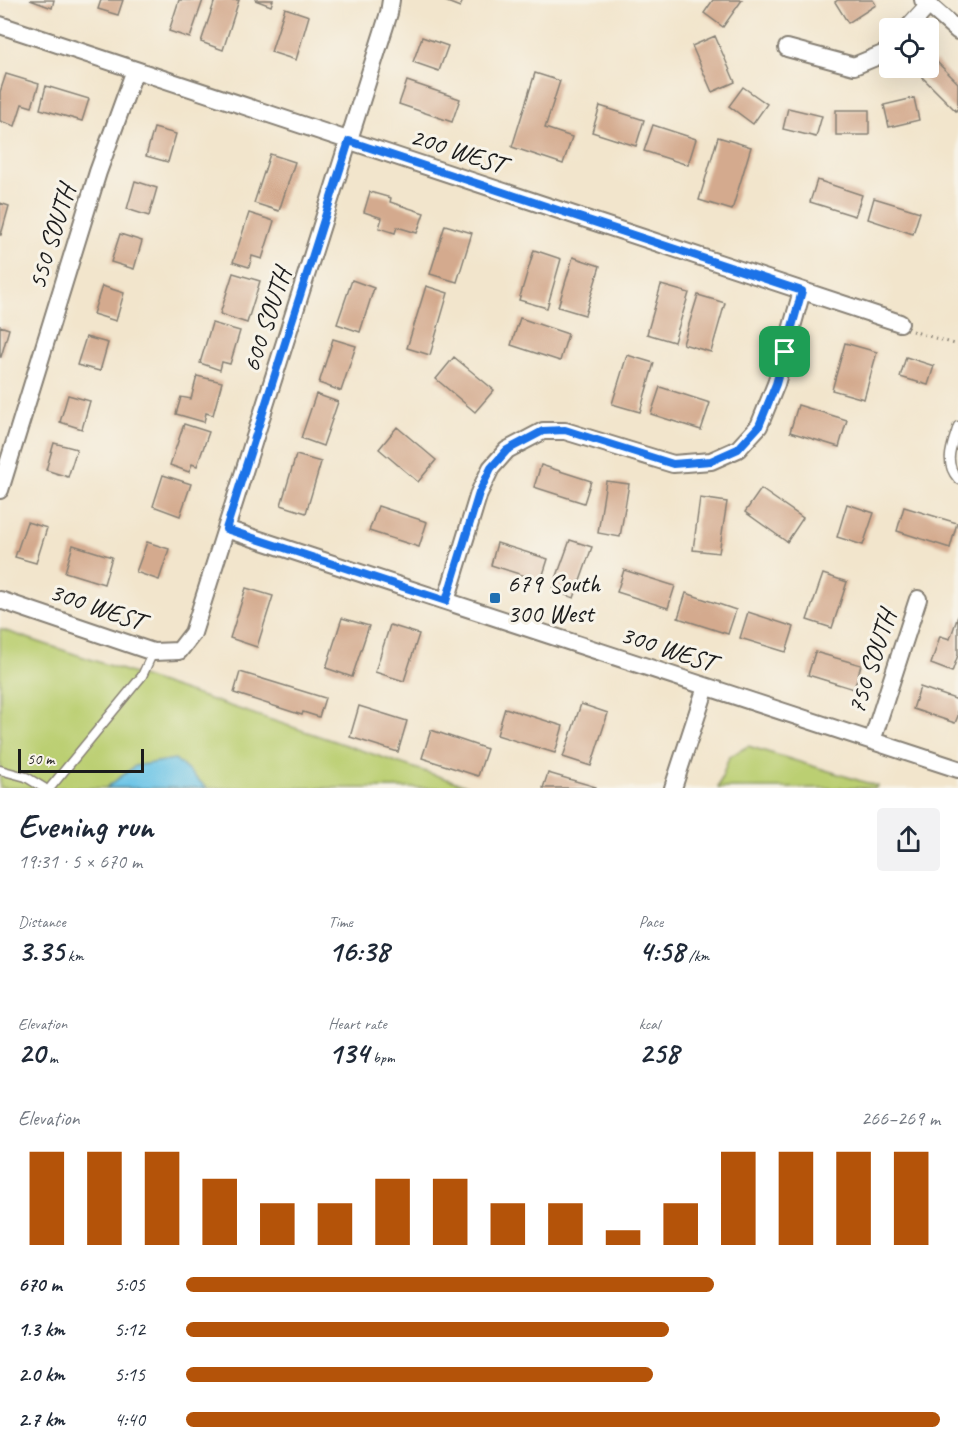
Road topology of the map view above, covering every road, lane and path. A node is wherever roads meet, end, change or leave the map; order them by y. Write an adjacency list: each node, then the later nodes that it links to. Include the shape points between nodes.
1 (391, 0): 9 (street, 600 SOUTH)
2 (926, 3): 3 (street); 5 (street)
3 (915, 18)
4 (0, 25): 8 (street, 200 WEST)
5 (958, 31)
6 (787, 48): 7 (street, via 854,66)
7 (879, 56)
8 (135, 70): 9 (street, 200 WEST); 15 (street, 550 SOUTH, via 98,172)
9 (349, 141): 10 (street, 200 WEST); 16 (street, 600 SOUTH)
10 (802, 291): 11 (street, 200 WEST); 19 (street, via 776,384 759,426 738,449 711,461 673,464 565,430 543,431 507,450 491,468 479,493)
11 (902, 326): 12 (path)
12 (958, 345)
13 (958, 426): 14 (lane, via 949,454 951,470)
14 (958, 479)
15 (0, 490)
16 (226, 529): 19 (street, 300 WEST); 20 (street, 600 SOUTH, via 193,633)
17 (918, 599): 23 (street, 750 SOUTH)
18 (0, 600): 21 (street, 300 WEST)
19 (446, 601): 22 (street, 300 WEST)
20 (179, 651): 21 (street, 300 WEST)
21 (153, 652): 27 (lane, via 142,676)
22 (705, 687): 23 (street, 300 WEST); 28 (street)
23 (872, 741): 25 (street, 300 WEST)
24 (0, 770): 26 (lane, via 26,777)
25 (958, 770)
26 (44, 788)
27 (50, 788)
28 (673, 788)

